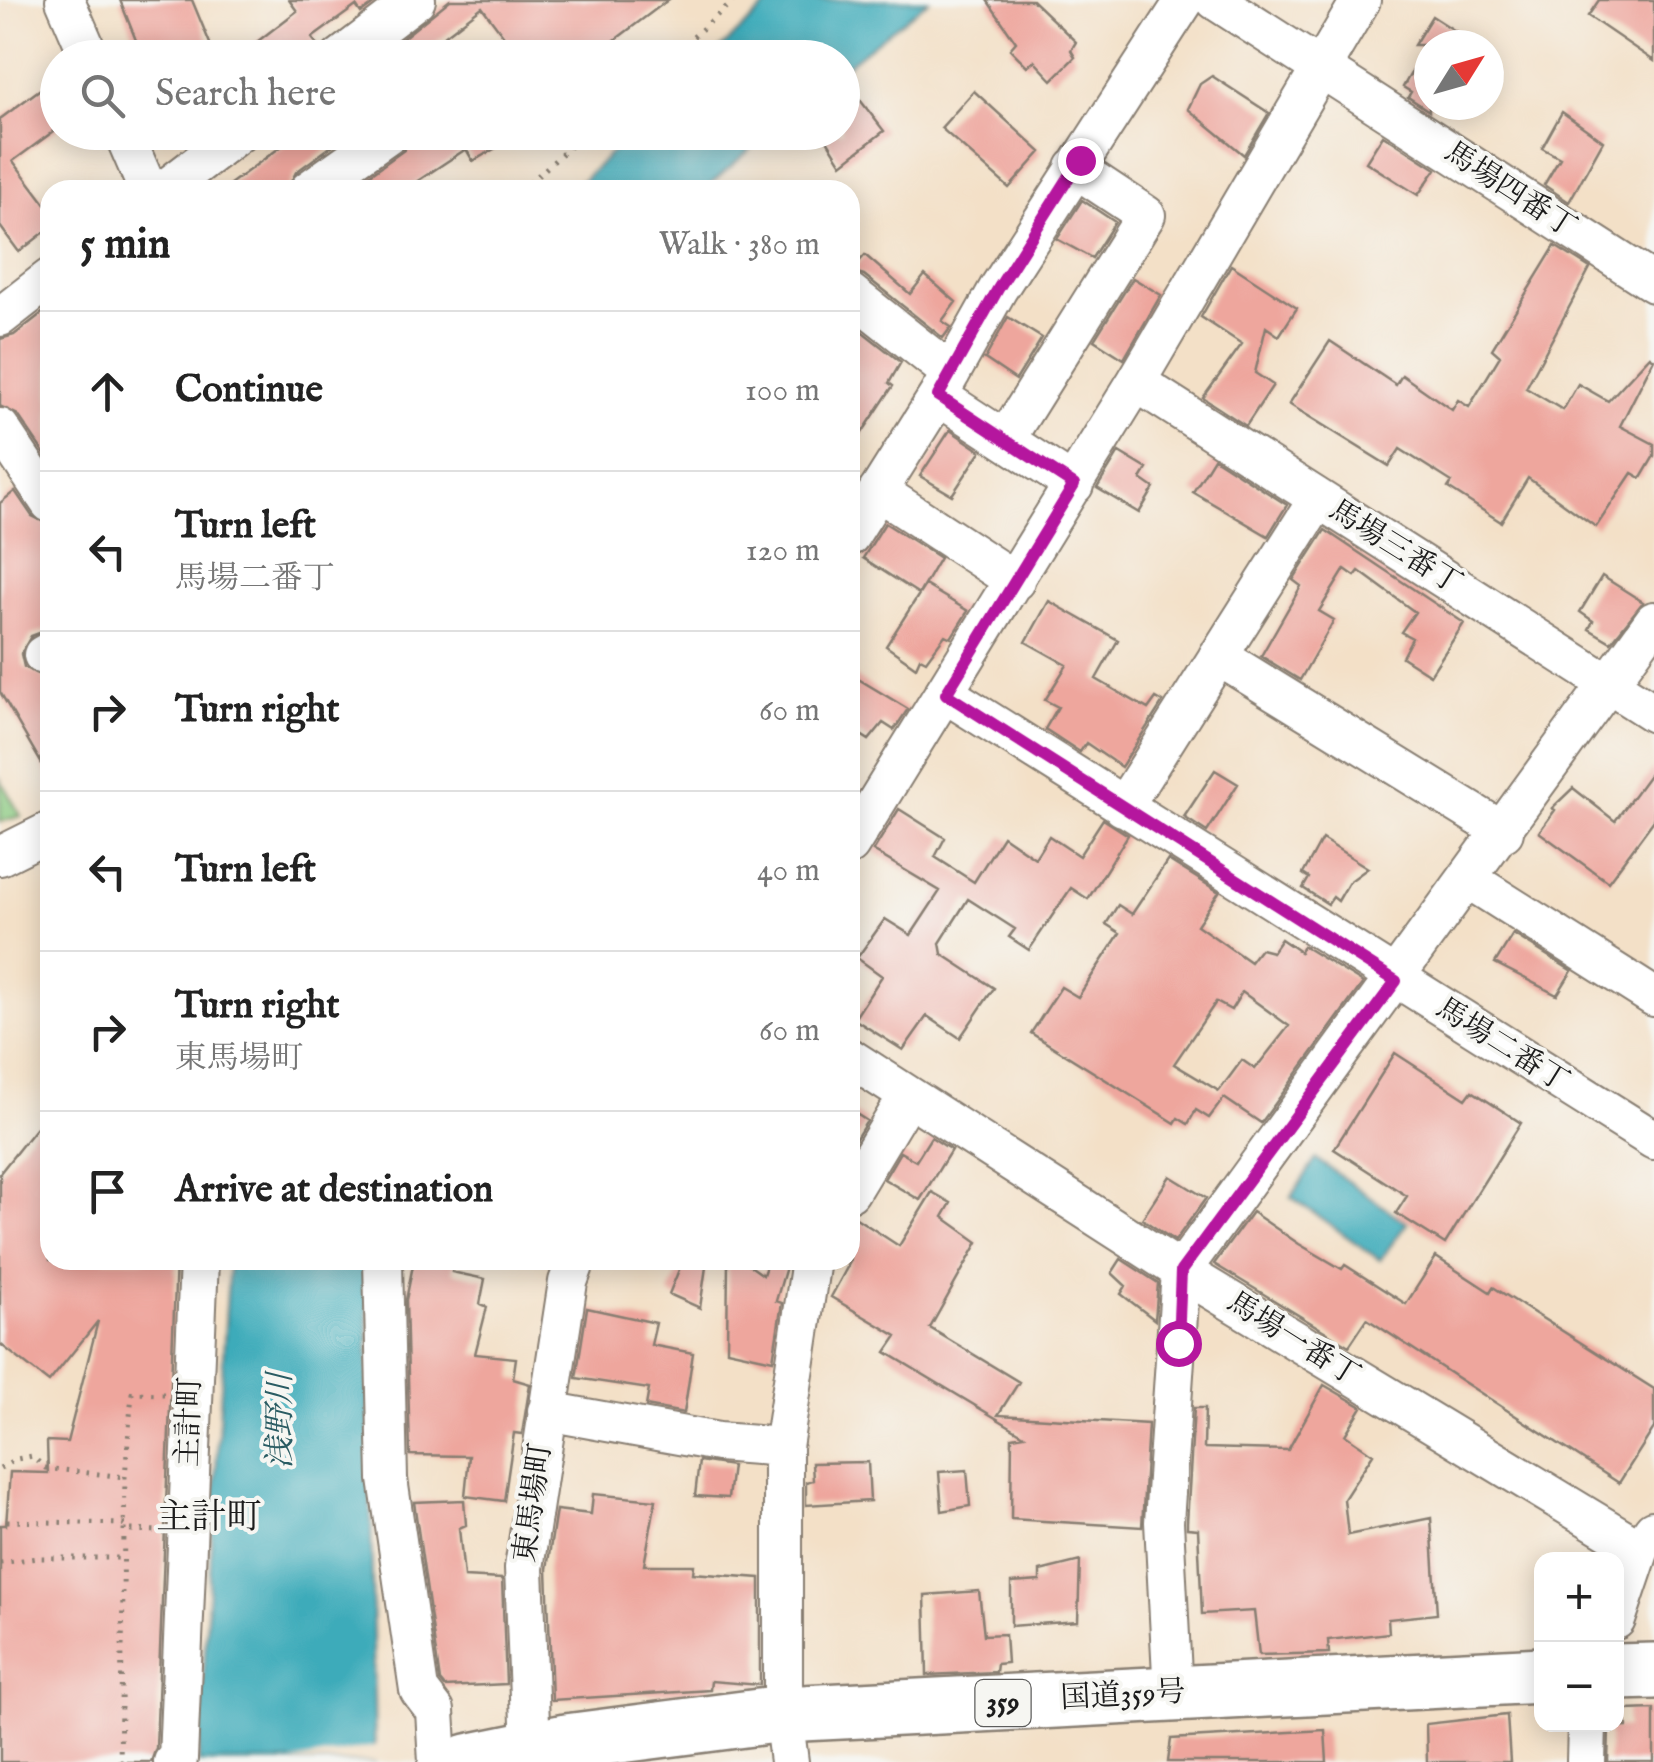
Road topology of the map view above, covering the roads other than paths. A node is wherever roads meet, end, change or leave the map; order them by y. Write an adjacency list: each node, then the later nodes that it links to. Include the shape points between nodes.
1 (65, 0): 6 (street)
2 (416, 0): 7 (street)
3 (1186, 0): 12 (street)
4 (1215, 0): 8 (street, 馬場四番丁)
5 (1362, 0): 8 (street)
6 (82, 40)
7 (374, 40)
8 (1323, 72): 16 (street, 馬場四番丁); 20 (street)
9 (131, 150): 13 (street)
10 (216, 150): 14 (street)
11 (366, 150): 15 (street)
12 (1075, 168): 21 (street); 23 (street, via 1146,215)
13 (144, 180)
14 (177, 180)
15 (323, 180)
16 (1654, 284)
17 (40, 286): 19 (street)
18 (860, 303): 21 (street)
19 (0, 316)
20 (1136, 382): 24 (street); 26 (street, 馬場三番丁)
21 (945, 384): 23 (street); 27 (street)
22 (0, 428): 25 (street)
23 (1005, 440): 24 (street)
24 (1074, 485): 28 (street)
25 (40, 488)
26 (1318, 499): 30 (street); 31 (street, 馬場三番丁)
27 (861, 511): 28 (street)
28 (1015, 581): 32 (street)
29 (1654, 621): 31 (street)
30 (1218, 656): 34 (street); 36 (street)
31 (1611, 685): 33 (street, 馬場三番丁); 36 (street)
32 (946, 694): 34 (street, 馬場二番丁); 35 (street)
33 (1654, 713)
34 (1122, 806): 40 (street, 馬場二番丁)
35 (860, 829)
36 (1504, 832): 39 (street)
37 (40, 836): 38 (street)
38 (0, 856)
39 (1468, 879): 40 (street); 41 (street)
40 (1396, 981): 44 (street, 馬場二番丁); 50 (street)
41 (1654, 998)
42 (860, 1065): 43 (street, 馬場一番丁)
43 (908, 1096): 45 (street); 50 (street, 馬場一番丁)
44 (1654, 1140)
45 (860, 1175)
46 (198, 1270): 62 (street, 主計町)
47 (383, 1270): 63 (street, via 388,1479 419,1690 434,1712)
48 (572, 1270): 51 (street, 東馬場町)
49 (809, 1270): 52 (street)
50 (1181, 1271): 53 (street, 馬場一番丁); 58 (street, via 1164,1522)
51 (548, 1411): 52 (street); 61 (street, 東馬場町, via 524,1568)
52 (783, 1447): 60 (street)
53 (1647, 1539): 54 (street)
54 (1624, 1599)
55 (1654, 1670): 56 (highway)
56 (1624, 1672)
57 (1534, 1676): 58 (highway, 国道359号 / 359)
58 (1174, 1694): 60 (highway, 国道359号 / 359)
59 (1586, 1732): 65 (street)
60 (786, 1738): 61 (highway, 国道359号 / 359)
61 (533, 1755): 64 (highway, 国道359号 / 359)
62 (173, 1762)
63 (438, 1762)
64 (468, 1762)
65 (1586, 1762)

